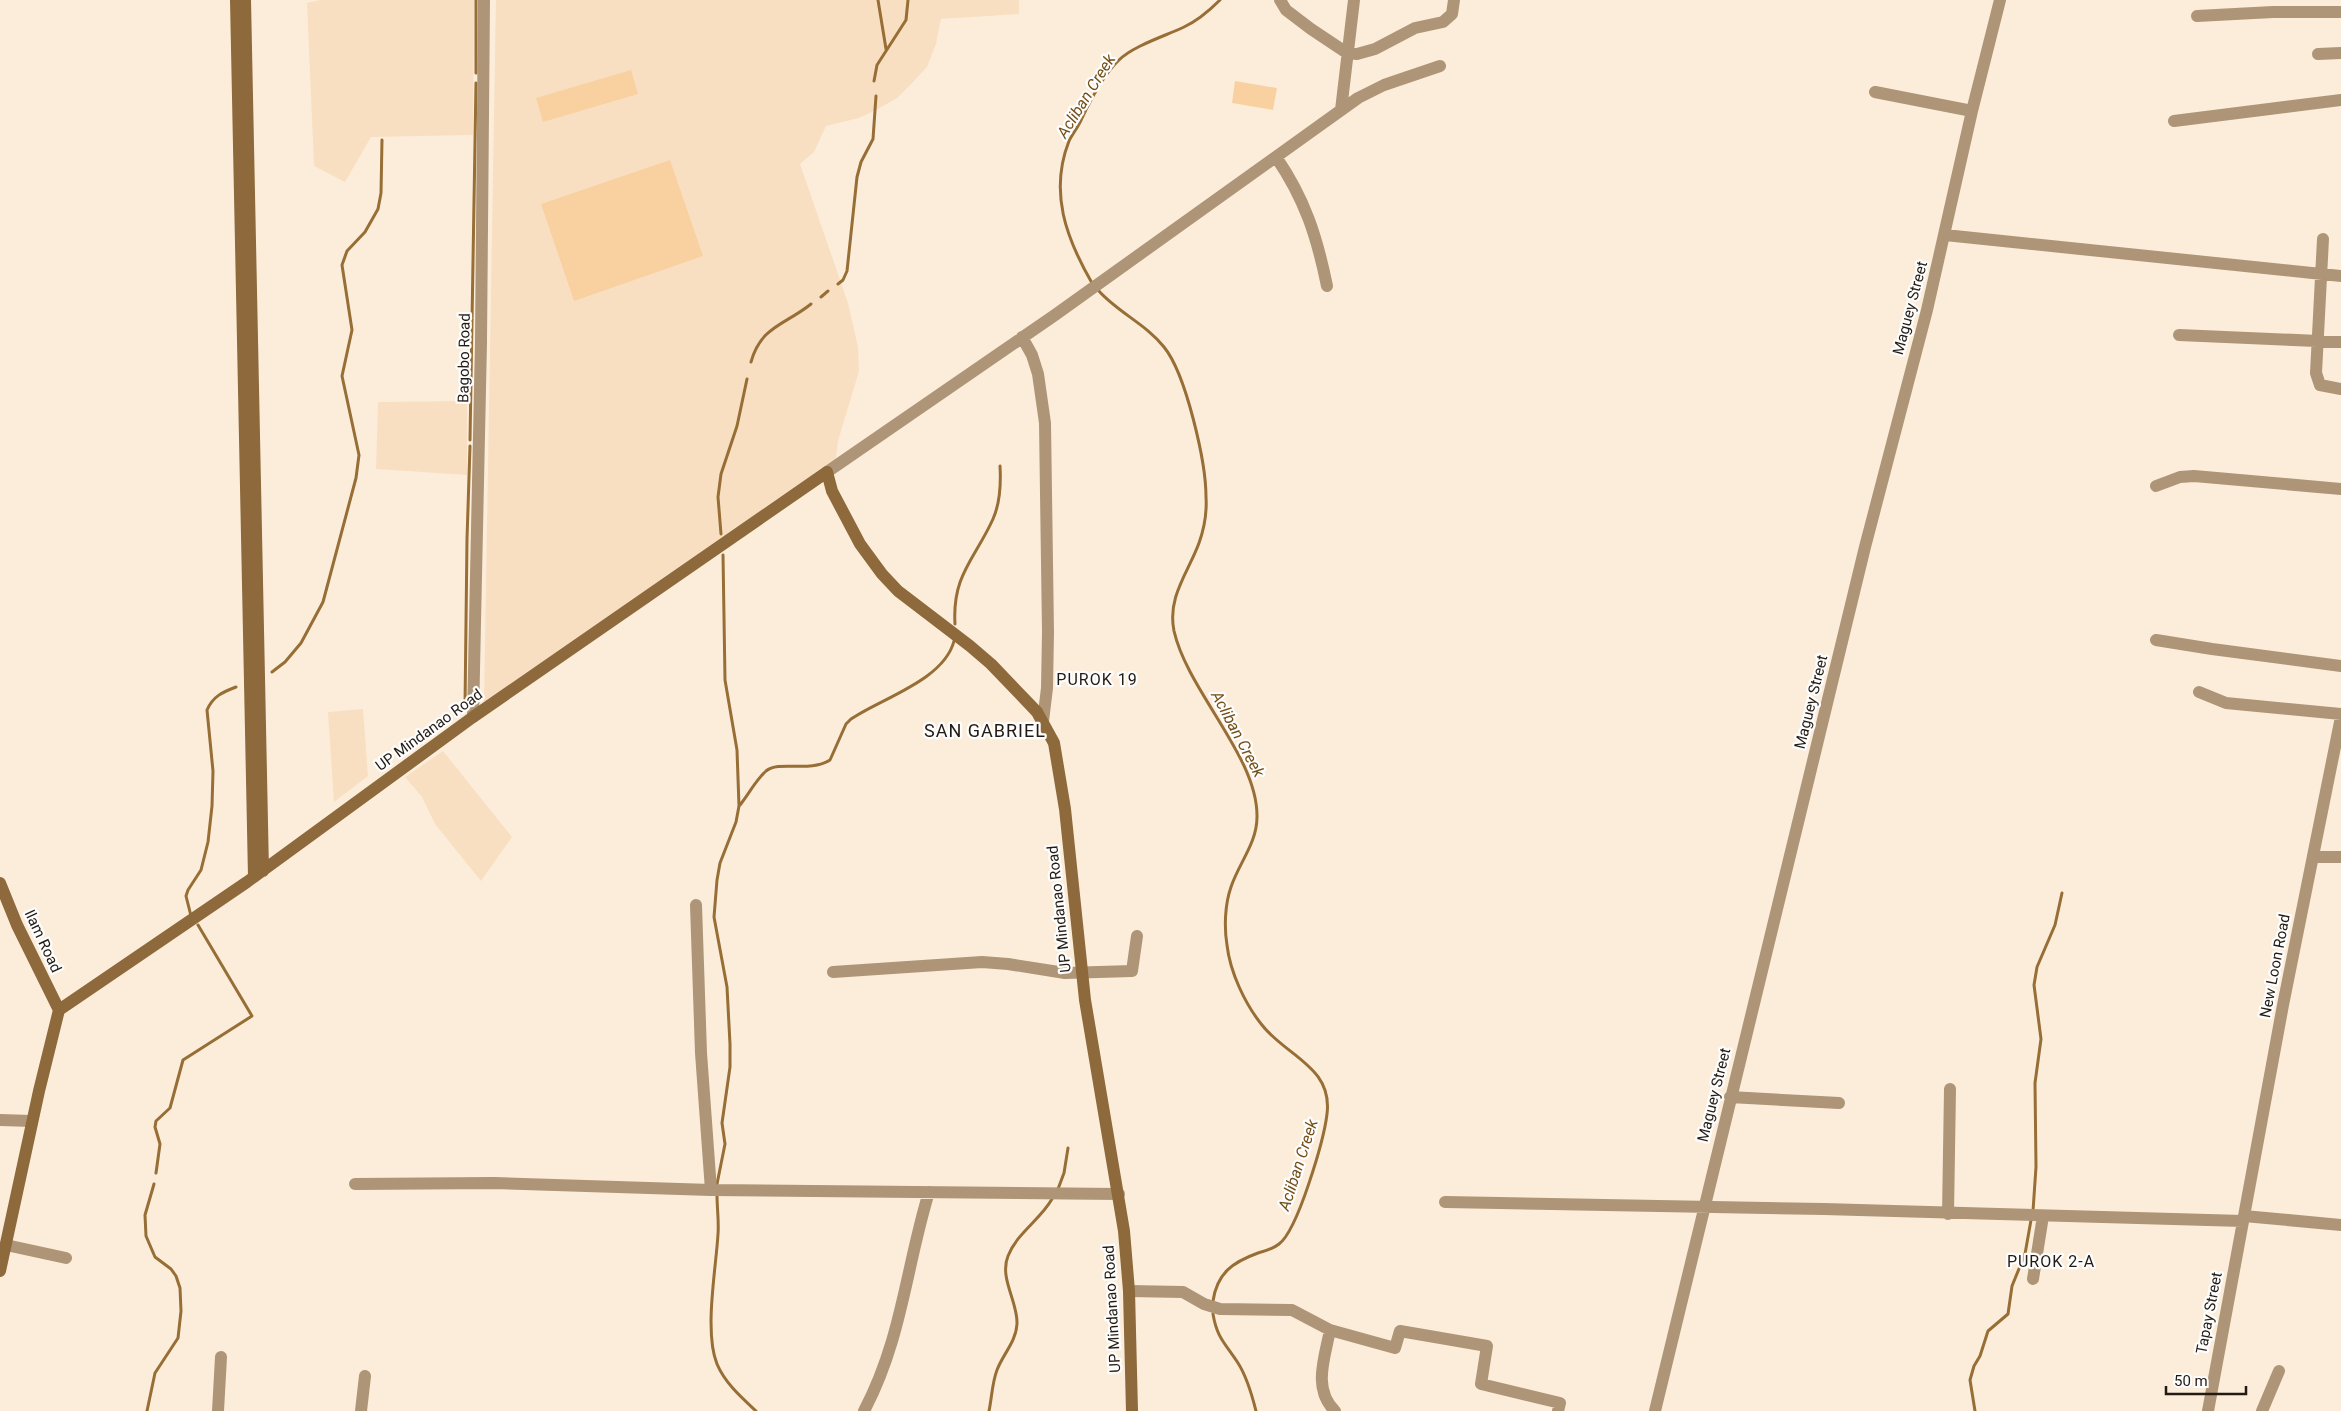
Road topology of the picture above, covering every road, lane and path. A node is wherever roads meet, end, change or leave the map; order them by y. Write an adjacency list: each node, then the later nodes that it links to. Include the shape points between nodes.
1 (236, 0): 16 (street)
2 (245, 0): 16 (street)
3 (484, 0): 38 (street, Bagobo Road)
4 (1280, 0): 10 (street, via 1286,10)
5 (1354, 0): 10 (street)
6 (1454, 0): 10 (street, via 1452,14 1443,22 1415,28 1366,52)
7 (2000, 0): 18 (street, Maguey Street)
8 (2341, 12): 9 (street)
9 (2197, 16)
10 (1347, 53): 17 (street)
11 (2341, 53): 12 (street)
12 (2318, 54)
13 (1440, 66): 17 (street, via 1367,92)
14 (1875, 92): 18 (street)
15 (2341, 100): 19 (street)
16 (243, 108): 42 (street)
17 (1341, 110): 20 (street)
18 (1972, 111): 21 (street, Maguey Street)
19 (2174, 121)
20 (1276, 157): 25 (street, via 1313,225); 27 (street)
21 (1945, 235): 23 (street); 50 (street, Maguey Street)
22 (2323, 239): 23 (street)
23 (2322, 273): 24 (street); 28 (street)
24 (2341, 276)
25 (1327, 286)
26 (2179, 335): 28 (street)
27 (1022, 337): 31 (street); 39 (street, via 1038,374 1046,423 1048,632)
28 (2318, 341): 29 (street); 30 (street, via 2317,380 2325,388)
29 (2341, 342)
30 (2341, 390)
31 (823, 475): 38 (street, UP Mindanao Road); 39 (street, UP Mindanao Road, via 860,544 882,574 898,591 991,664)
32 (2156, 486): 33 (street, via 2180,477 2194,476)
33 (2341, 489)
34 (2156, 640): 35 (street)
35 (2341, 666)
36 (2199, 692): 37 (street, via 2226,703)
37 (2341, 715): 40 (street, New Loon Road)
38 (473, 717): 42 (street, UP Mindanao Road)
39 (1043, 721): 47 (street, UP Mindanao Road, via 1058,754)
40 (2313, 856): 41 (street); 62 (street, New Loon Road)
41 (2341, 857)
42 (258, 874): 48 (street, UP Mindanao Road)
43 (0, 883): 48 (street, Ilam Road)
44 (696, 905): 55 (street, via 700,1045)
45 (1137, 936): 47 (street, via 1132,970)
46 (833, 972): 47 (street, via 982,962 1050,972)
47 (1082, 972): 57 (street, UP Mindanao Road, via 1090,1036)
48 (59, 1010): 53 (street)
49 (1950, 1089): 60 (street)
50 (1730, 1098): 51 (street); 59 (street, Maguey Street)
51 (1839, 1103)
52 (0, 1120): 53 (street)
53 (32, 1122): 64 (street)
54 (355, 1184): 55 (street, via 503,1183)
55 (711, 1190): 56 (street)
56 (929, 1192): 57 (street); 75 (street, via 897,1326 876,1388)
57 (1119, 1194): 68 (street, UP Mindanao Road)
58 (1445, 1202): 59 (street)
59 (1704, 1207): 60 (street); 79 (street, Maguey Street)
60 (1948, 1214): 61 (street)
61 (2043, 1216): 62 (street); 67 (street)
62 (2244, 1219): 63 (street); 80 (street, Tapay Street)
63 (2341, 1225)
64 (6, 1245): 65 (street); 66 (street)
65 (66, 1258)
66 (0, 1271)
67 (2033, 1279)
68 (1129, 1291): 69 (street, via 1183,1292 1220,1309 1292,1310); 76 (street, UP Mindanao Road)
69 (1330, 1330): 77 (street, via 1321,1380 1326,1398); 78 (street, via 1395,1348 1400,1331 1487,1346 1481,1384 1560,1403)
70 (221, 1357): 73 (street)
71 (2278, 1371): 81 (street)
72 (365, 1376): 74 (street)
73 (218, 1411)
74 (361, 1411)
75 (864, 1411)
76 (1132, 1411)
77 (1335, 1411)
78 (1558, 1411)
79 (1654, 1411)
80 (2208, 1411)
81 (2262, 1411)

